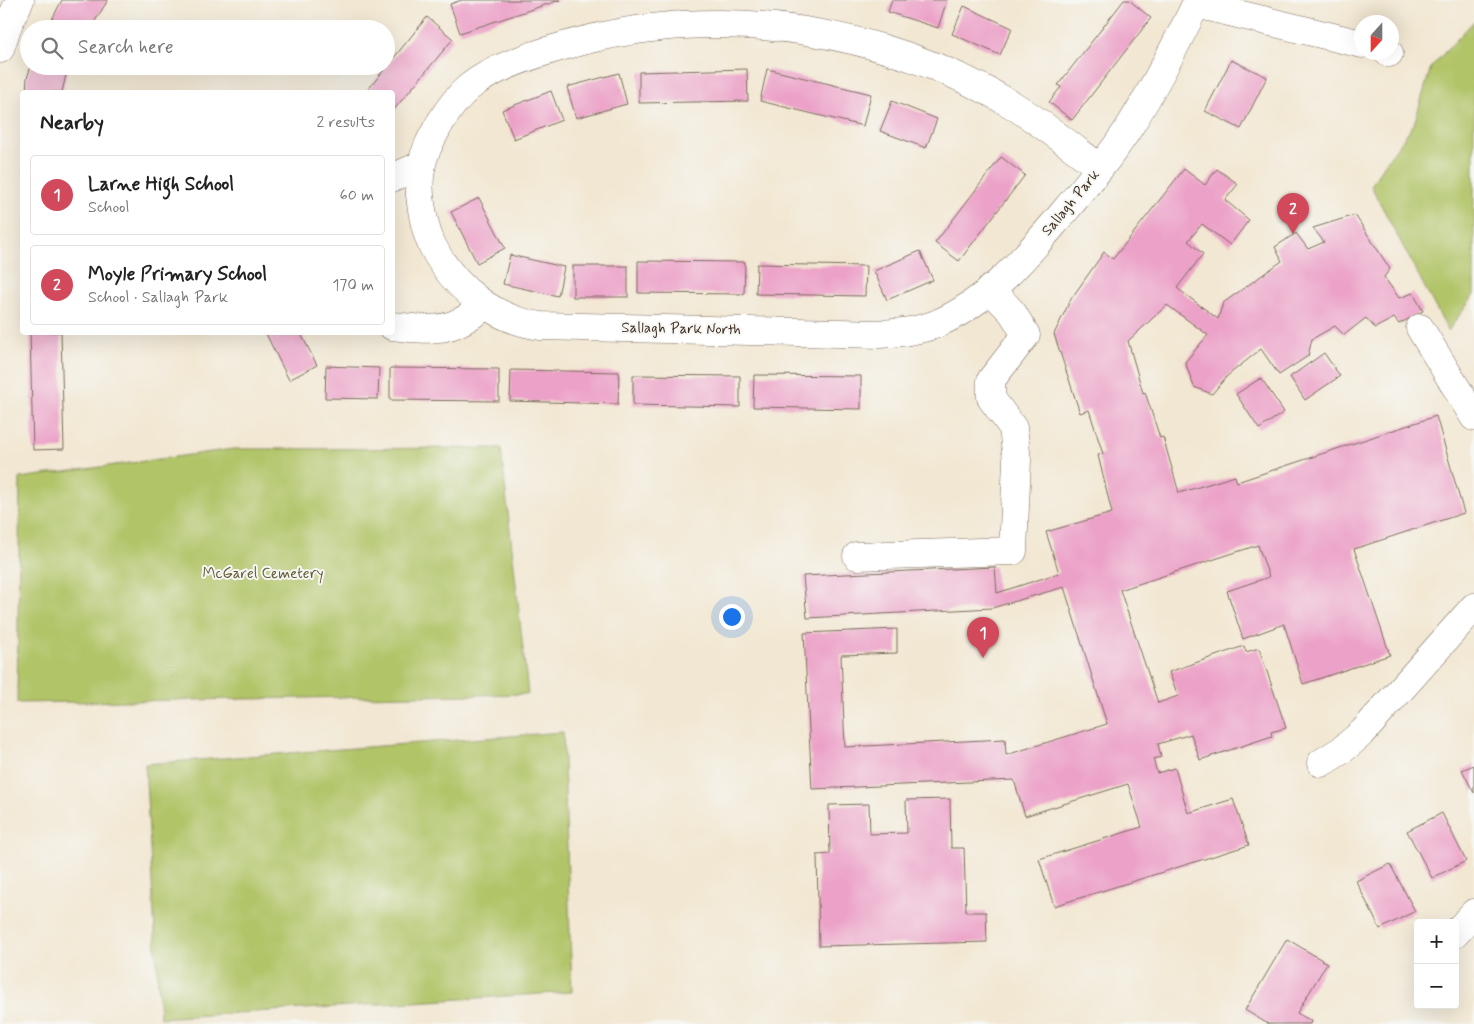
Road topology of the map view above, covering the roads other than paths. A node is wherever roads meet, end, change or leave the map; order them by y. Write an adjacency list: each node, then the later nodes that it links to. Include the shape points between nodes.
1 (20, 0): 4 (street)
2 (1197, 2): 3 (street); 6 (street, Sallagh Park, via 1130,127)
3 (1354, 42)
4 (0, 49)
5 (421, 165): 6 (street, via 430,141 458,98 478,80 513,63 551,49 634,29 729,24 806,30 847,38 932,66 1009,103 1046,126); 7 (street); 9 (street, via 421,199 432,246 457,280)
6 (1100, 168): 8 (street, Sallagh Park, via 1030,252)
7 (395, 177)
8 (990, 290): 12 (street, Sallagh Park, via 935,324); 14 (street, via 1012,312 1026,335 991,380 990,387 991,398 1013,428 1017,460 1013,551)
9 (485, 306): 10 (street, via 449,326); 12 (street, Sallagh Park North, via 515,320 541,326)
10 (395, 326)
11 (1420, 328): 13 (street)
12 (880, 334)
13 (1474, 418)
14 (857, 556)
15 (1474, 607): 16 (street, via 1363,732)
16 (1321, 763)
17 (1474, 913): 18 (street)
18 (1459, 930)

